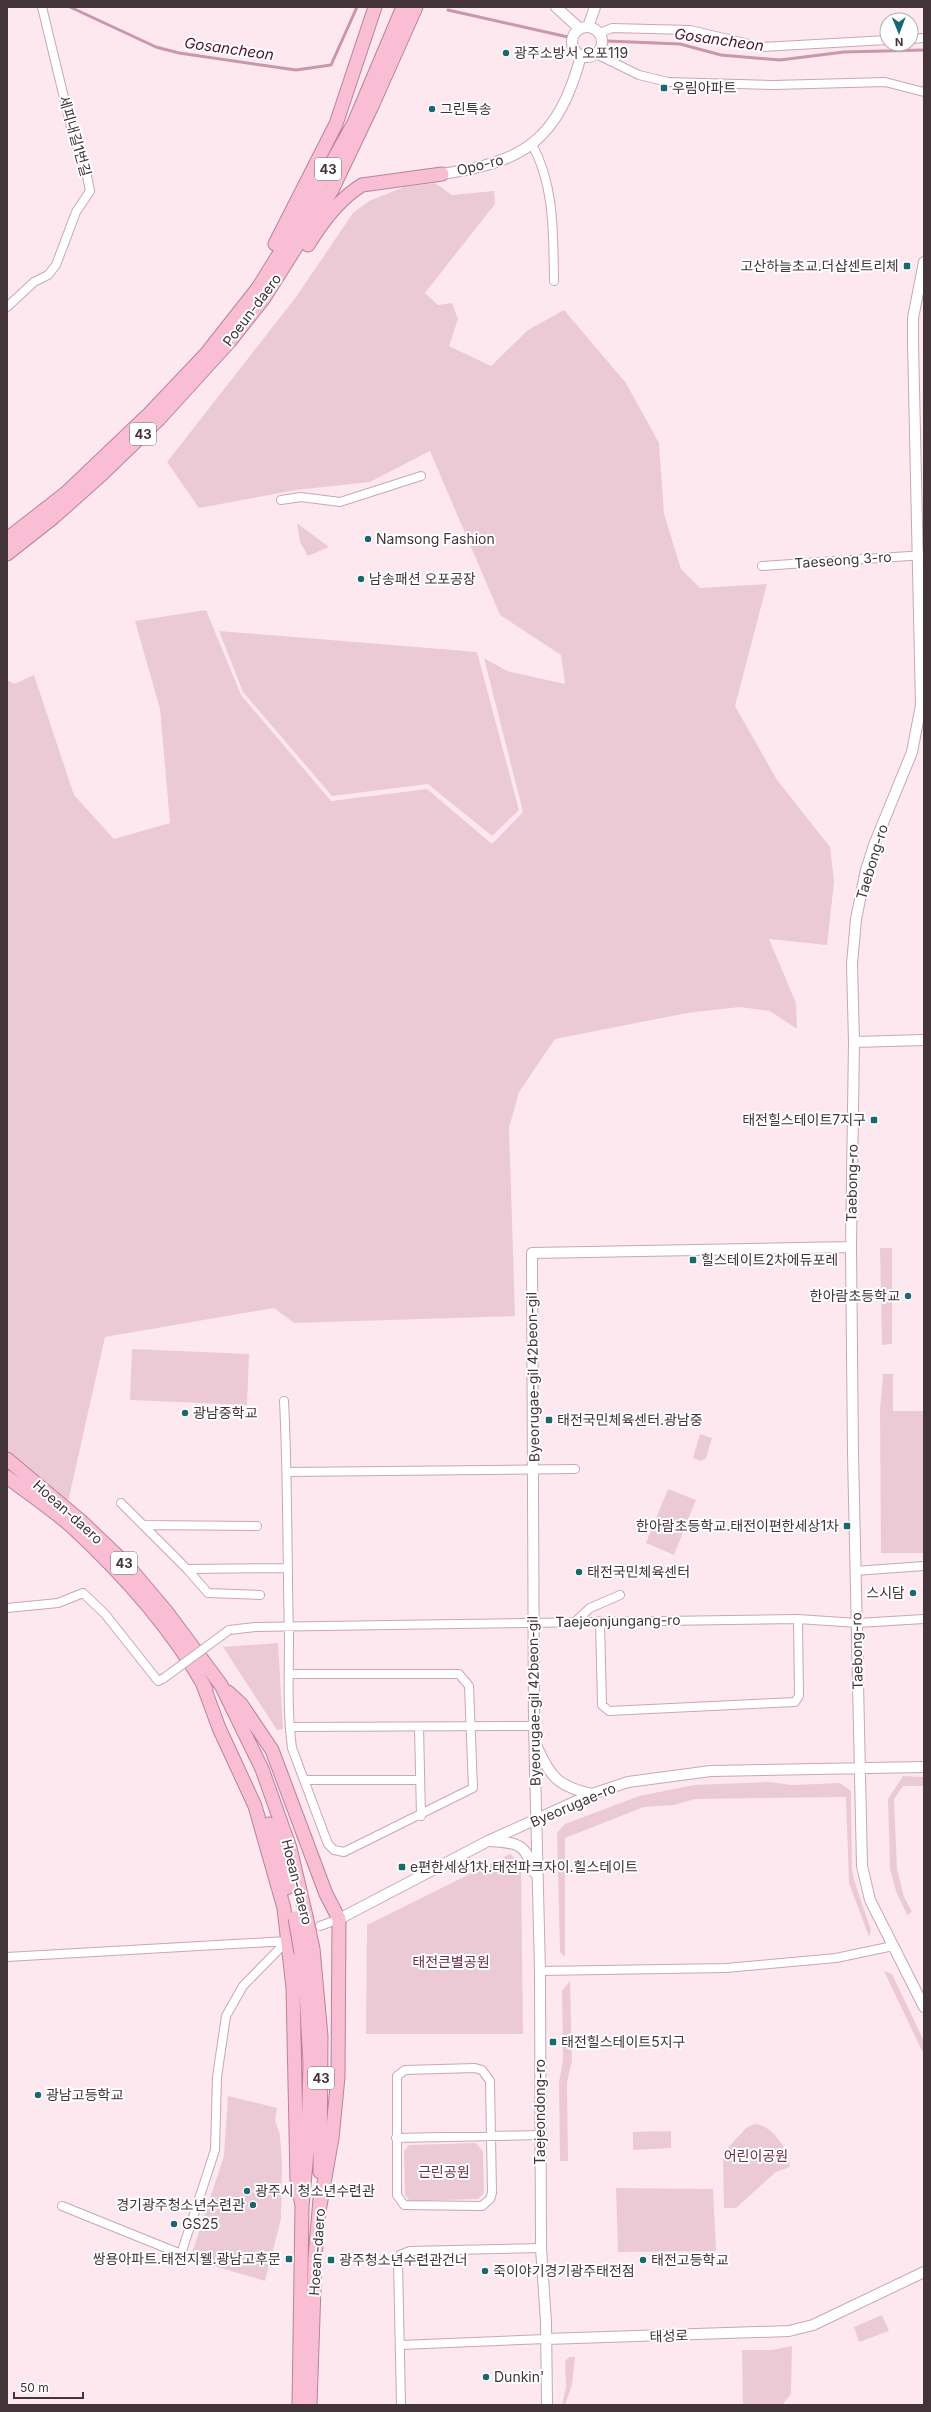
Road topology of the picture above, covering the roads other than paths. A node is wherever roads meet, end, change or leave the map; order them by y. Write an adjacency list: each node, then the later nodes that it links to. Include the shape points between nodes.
1 (42, 7): 18 (street, 세피내길1번길, via 75,143 85,166 90,191 76,212 56,265 48,275 34,282)
2 (375, 7): 19 (highway, via 336,124 291,217)
3 (403, 7): 19 (highway, Poeun-daero / 43, via 360,110 334,160 258,288)
4 (416, 7): 17 (highway, Poeun-daero / 43, via 332,190)
5 (556, 7): 7 (street)
6 (595, 7): 7 (street)
7 (584, 27): 8 (street); 11 (street, via 572,37 572,46)
8 (600, 33): 9 (street, via 612,28 690,30 762,47); 10 (street, via 602,46)
9 (879, 40)
10 (596, 54): 11 (street, via 592,57); 12 (street, via 639,75 668,82 774,85 885,82)
11 (581, 56): 13 (street, Opo-ro, via 574,82 559,115)
12 (924, 92)
13 (532, 144): 14 (street, Opo-ro, via 497,163); 16 (street, via 540,158 552,211)
14 (442, 174): 17 (highway, via 376,182 362,185 351,192 316,231 291,271)
15 (924, 262): 24 (street, Taebong-ro, via 913,318)
16 (554, 281)
17 (264, 298): 23 (highway, Poeun-daero / 43, via 230,341 148,429 54,517)
18 (7, 307)
19 (233, 320): 22 (highway, Poeun-daero / 43, via 206,354 149,414 66,493)
20 (421, 476): 21 (street, via 340,502 301,497)
21 (281, 500)
22 (7, 539)
23 (7, 554)
24 (920, 555): 25 (street, Taeseong 3-ro); 27 (street, Taebong-ro, via 921,705 912,752 874,845 861,893 852,964)
25 (762, 566)
26 (924, 1040): 27 (street)
27 (854, 1042): 28 (street, Taebong-ro)
28 (851, 1247): 31 (street, Byeorugae-gil 42beon-gil, via 532,1253); 41 (street, Taebong-ro)
29 (284, 1401): 33 (street)
30 (7, 1459): 54 (highway, Hoean-daero / 43, via 82,1522 128,1566 166,1611)
31 (534, 1469): 32 (street); 33 (street); 49 (street, Byeorugae-gil 42beon-gil)
32 (575, 1469)
33 (287, 1472): 39 (street)
34 (7, 1477): 53 (highway, Hoean-daero / 43, via 69,1525 117,1574 162,1623)
35 (122, 1503): 36 (street)
36 (145, 1525): 37 (street); 40 (street)
37 (257, 1526)
38 (924, 1566): 41 (street)
39 (288, 1568): 40 (street); 51 (street)
40 (187, 1569): 42 (street, via 208,1593)
41 (855, 1571): 50 (street, Taebong-ro)
42 (260, 1595)
43 (620, 1595): 47 (street, via 590,1608)
44 (7, 1608): 51 (street, Taejeonjungang-ro, bridge, via 58,1603 83,1593 110,1620 158,1681 229,1630)
45 (798, 1619): 48 (street, Taejeonjungang-ro); 48 (street, via 799,1696 795,1702 609,1711 602,1705); 50 (street, Taejeonjungang-ro)
46 (924, 1619): 50 (street, Taejeonjungang-ro)
47 (576, 1621): 48 (street, Taejeonjungang-ro); 49 (street, Taejeonjungang-ro)
48 (600, 1621)
49 (533, 1623): 51 (street, Taejeonjungang-ro); 56 (street, Byeorugae-gil 42beon-gil)
50 (857, 1623): 61 (street, Taebong-ro)
51 (288, 1626): 52 (street)
52 (289, 1674): 55 (street, via 459,1674 469,1686); 57 (street)
53 (202, 1682): 69 (highway, Hoean-daero / 43, via 228,1729 251,1779); 72 (highway, via 218,1728 255,1806)
54 (221, 1685): 69 (highway, Hoean-daero / 43, via 262,1769 290,1848); 70 (highway, via 241,1704 272,1750 326,1894)
55 (470, 1726): 56 (street); 58 (street); 65 (street, via 473,1788)
56 (534, 1726): 59 (street, Byeorugae-gil 42beon-gil)
57 (291, 1727): 58 (street); 62 (street, via 292,1748)
58 (419, 1727): 63 (street)
59 (534, 1741): 64 (street, via 550,1775 566,1786); 66 (street, Byeorugae-gil 42beon-gil)
60 (924, 1767): 61 (street, Byeorugae-ro)
61 (859, 1769): 64 (street, Byeorugae-ro, via 687,1773 634,1781); 73 (street, Taebong-ro, via 862,1866 866,1888)
62 (305, 1780): 63 (street); 65 (street, via 328,1844 334,1850 344,1852)
63 (419, 1780): 65 (street)
64 (592, 1794): 66 (street, Byeorugae-ro)
65 (421, 1816)
66 (536, 1820): 67 (street, Byeorugae-ro); 68 (street, Taejeondong-ro)
67 (488, 1841): 68 (street, via 512,1842 522,1846 530,1857); 70 (street, Byeorugae-ro)
68 (538, 1882): 76 (street, Taejeondong-ro)
69 (301, 1917): 74 (highway, 43, bridge)
70 (339, 1919): 71 (street); 83 (highway, via 338,2077 332,2138)
71 (320, 1926)
72 (291, 1938): 75 (street); 81 (street, via 243,1986 226,2016 217,2077 215,2150 181,2254); 82 (highway, via 297,2179)
73 (893, 1946): 76 (street, via 836,1958 726,1968); 77 (street, Taebong-ro)
74 (307, 1951): 82 (highway, Hoean-daero / 43, via 306,1991 310,2064 308,2141); 83 (highway, Hoean-daero / 43, via 321,2036)
75 (7, 1957)
76 (540, 1971): 78 (street, Taejeondong-ro)
77 (924, 2007)
78 (540, 2135): 79 (street); 84 (street, Taejeondong-ro)
79 (491, 2136): 80 (street); 80 (street, via 490,2081 482,2070 475,2068 400,2072 395,2082); 80 (street, via 492,2193 490,2199 482,2206 404,2205 397,2195)
80 (396, 2138)
81 (62, 2206)
82 (302, 2206): 88 (highway, Hoean-daero / 43)
83 (320, 2206): 91 (highway, Hoean-daero / 43, via 315,2258)
84 (541, 2248): 86 (street, Taejeondong-ro); 87 (street, via 404,2252 398,2261)
85 (924, 2272): 86 (street, 태성로, via 813,2325 790,2331)
86 (546, 2339): 87 (street, 태성로); 93 (street, Taejeondong-ro)
87 (401, 2345): 92 (street)
88 (300, 2376): 89 (highway); 90 (highway, Hoean-daero / 43)
89 (292, 2405)
90 (299, 2405)
91 (310, 2405)
92 (401, 2405)
93 (547, 2405)

